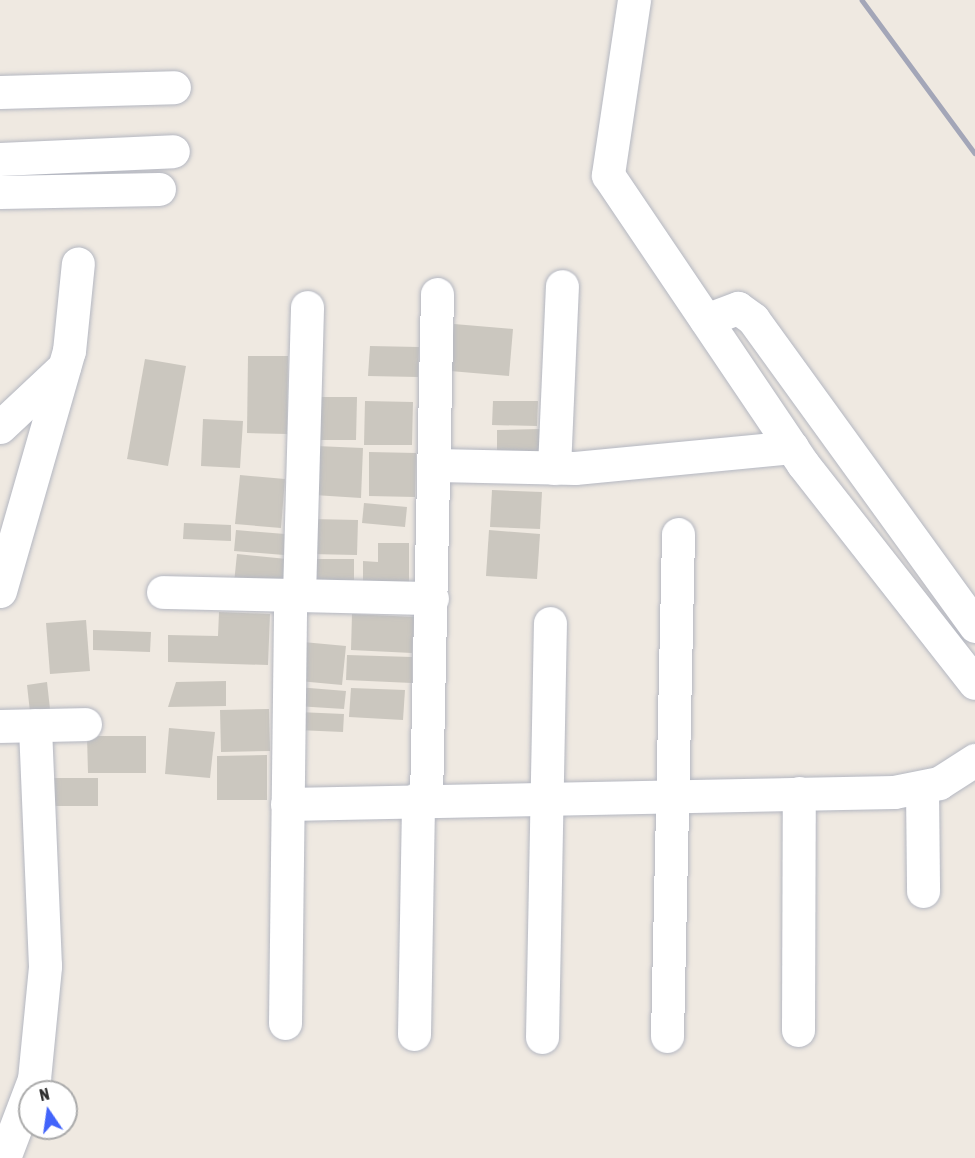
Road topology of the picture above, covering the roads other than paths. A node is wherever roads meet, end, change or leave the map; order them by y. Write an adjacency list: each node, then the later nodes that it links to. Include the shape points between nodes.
1 (634, 0): 12 (street, via 608,176)
2 (174, 87): 3 (street)
3 (0, 92)
4 (173, 151): 5 (street)
5 (0, 159)
6 (159, 189): 7 (street)
7 (0, 192)
8 (78, 263): 13 (street)
9 (562, 286): 17 (street)
10 (437, 294): 16 (street)
11 (307, 307): 21 (street)
12 (706, 320): 15 (street); 24 (street, via 738,308 753,319)
13 (64, 367): 14 (street); 19 (street)
14 (0, 427)
15 (792, 447): 17 (street); 25 (street)
16 (436, 465): 17 (street); 22 (street)
17 (554, 468)
18 (678, 534): 32 (street)
19 (0, 591)
20 (164, 592): 21 (street)
21 (295, 595): 22 (street); 35 (street)
22 (432, 598): 34 (street)
23 (550, 623): 33 (street)
24 (975, 626)
25 (975, 682)
26 (85, 724): 27 (street)
27 (35, 725): 28 (street); 42 (street, via 45,966 34,1079)
28 (0, 726)
29 (975, 760): 30 (street)
30 (922, 789): 31 (street); 36 (street)
31 (799, 793): 32 (street); 38 (street)
32 (673, 795): 33 (street); 40 (street)
33 (548, 796): 34 (street); 41 (street)
34 (422, 798): 35 (street); 39 (street)
35 (287, 804): 37 (street)
36 (923, 891)
37 (285, 1023)
38 (798, 1030)
39 (414, 1034)
40 (667, 1036)
41 (542, 1037)
42 (4, 1158)

